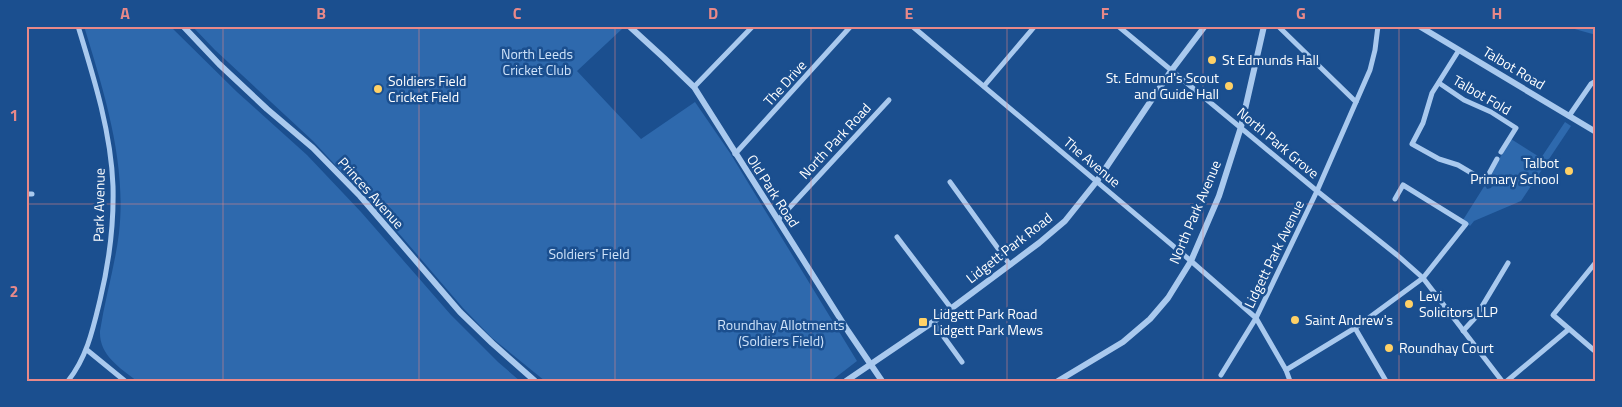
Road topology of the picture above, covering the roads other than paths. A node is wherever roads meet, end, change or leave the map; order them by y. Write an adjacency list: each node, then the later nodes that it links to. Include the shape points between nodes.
1 (78, 26): 46 (street, Park Avenue, via 97,92 113,185 113,223 106,274)
2 (183, 26): 54 (street, Princes Avenue, via 219,64 313,148 360,196 460,312)
3 (629, 26): 19 (street, Old Park Road)
4 (753, 26): 19 (street)
5 (851, 26): 26 (street, The Drive)
6 (912, 26): 18 (street, The Avenue)
7 (1035, 26): 18 (street)
8 (1118, 26): 15 (street, North Park Grove)
9 (1205, 26): 15 (street, Lidgett Park Road)
10 (1264, 26): 23 (street, North Park Avenue)
11 (1278, 26): 21 (street)
12 (1378, 26): 21 (street, Lidgett Park Avenue, via 1370,70)
13 (1419, 26): 14 (street, Talbot Road)
14 (1459, 50): 17 (street); 22 (street, Talbot Road)
15 (1171, 71): 23 (street, North Park Grove); 28 (street, Lidgett Park Road)
16 (1596, 81): 22 (street)
17 (1439, 83): 25 (street, Talbot Fold, via 1516,128); 27 (street, via 1412,144 1484,181)
18 (984, 86): 28 (street, The Avenue)
19 (694, 87): 26 (street, Old Park Road)
20 (889, 100): 32 (street, North Park Road)
21 (1356, 102): 30 (street, Lidgett Park Avenue)
22 (1569, 116): 24 (street, Talbot Road)
23 (1241, 127): 30 (street, North Park Grove); 34 (street, North Park Avenue, via 1219,196)
24 (1596, 132)
25 (1502, 152)
26 (735, 154): 32 (street, Old Park Road)
27 (1497, 159)
28 (1097, 181): 34 (street, The Avenue); 37 (street, Lidgett Park Road, via 1054,231)
29 (950, 182): 37 (street)
30 (1317, 191): 39 (street, North Park Grove); 41 (street, Lidgett Park Avenue)
31 (1395, 198): 39 (street, via 1403,185 1466,224)
32 (778, 220): 49 (street, Old Park Road)
33 (898, 237): 40 (street)
34 (1191, 261): 41 (street, The Avenue); 57 (street, North Park Avenue, via 1168,298 1150,319 1123,342)
35 (1596, 262): 38 (street)
36 (1508, 263): 45 (street, via 1475,318)
37 (1010, 265): 40 (street, Lidgett Park Road)
38 (1593, 270): 44 (street, via 1553,315)
39 (1423, 278): 43 (street); 45 (street, North Park Grove)
40 (951, 308): 42 (street, Lidgett Park Road)
41 (1256, 318): 50 (street, The Avenue); 51 (street, Lidgett Park Avenue)
42 (933, 322): 48 (street); 49 (street, Lidgett Park Road)
43 (1355, 328): 50 (street); 59 (street)
44 (1569, 329): 47 (street); 61 (street)
45 (1463, 331): 60 (street, North Park Grove)
46 (87, 350): 52 (street, Park Avenue); 53 (street)
47 (1596, 352)
48 (962, 362)
49 (870, 363): 55 (street, Lidgett Park Road); 56 (street, Old Park Road)
50 (1286, 370): 58 (street, The Avenue)
51 (1221, 375)
52 (68, 381)
53 (125, 381)
54 (535, 381)
55 (846, 381)
56 (882, 381)
57 (1058, 381)
58 (1290, 381)
59 (1386, 381)
60 (1502, 381)
61 (1507, 381)

